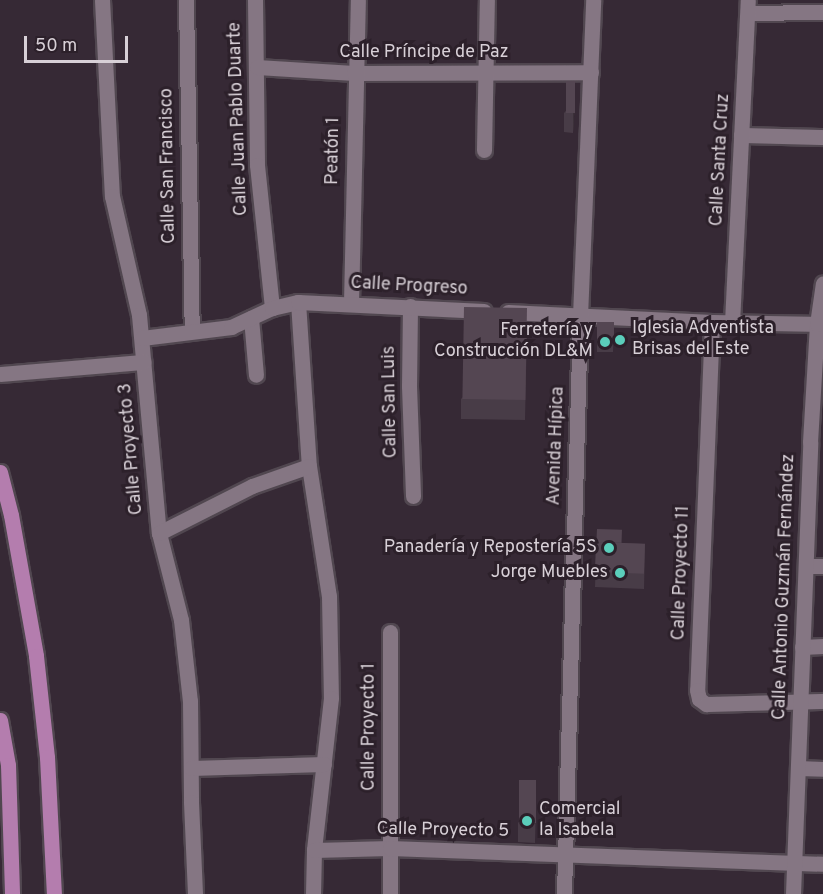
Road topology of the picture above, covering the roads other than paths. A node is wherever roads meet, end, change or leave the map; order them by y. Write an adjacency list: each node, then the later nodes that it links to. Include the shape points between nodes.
1 (102, 0): 27 (street, Calle Proyecto 3, via 112,196)
2 (186, 0): 26 (street, Calle San Francisco)
3 (255, 0): 9 (street, Calle Juan Pablo Duarte)
4 (358, 0): 11 (street, Peatón 1)
5 (487, 0): 12 (street)
6 (593, 0): 10 (street, Avenida Hípica)
7 (748, 6): 8 (street); 13 (street, Calle Santa Cruz)
8 (823, 12)
9 (257, 67): 11 (street, Calle Príncipe de Paz); 20 (street, Calle Juan Pablo Duarte, via 257,165)
10 (591, 72): 12 (street, Calle Príncipe de Paz); 21 (street, Avenida Hípica)
11 (354, 73): 12 (street, Calle Príncipe de Paz); 18 (street, Peatón 1)
12 (486, 73): 15 (street)
13 (741, 135): 14 (street); 24 (street, Calle Santa Cruz)
14 (823, 137)
15 (484, 150)
16 (823, 283): 25 (street, Calle Antonio Guzmán Fernández)
17 (298, 302): 18 (street, Calle Progreso); 20 (street, Calle Progreso); 32 (street)
18 (351, 303): 19 (street, Calle Progreso)
19 (410, 306): 21 (street, Calle Progreso); 34 (street, Calle San Luis)
20 (272, 308): 22 (street, Calle Progreso)
21 (580, 316): 23 (street, Calle Progreso); 52 (street, Avenida Hípica)
22 (250, 318): 26 (street, Calle Progreso, via 231,327); 30 (street)
23 (712, 322): 24 (street, Calle Progreso); 42 (street, Calle Proyecto 11, via 699,699 706,704)
24 (732, 323): 25 (street, Calle Progreso)
25 (820, 324): 31 (street, Calle Antonio Guzmán Fernández)
26 (192, 331): 27 (street, Calle Progreso)
27 (142, 338): 28 (street, Calle Proyecto 3)
28 (143, 362): 29 (street); 35 (street, Calle Proyecto 3)
29 (0, 374)
30 (256, 375)
31 (817, 442): 36 (street, Calle Antonio Guzmán Fernández)
32 (309, 466): 35 (street, via 252,486); 44 (street, via 329,596 331,699)
33 (0, 472): 56 (main road, via 36,656 47,757)
34 (413, 496)
35 (159, 533): 46 (street, Calle Proyecto 3, via 181,620 190,701)
36 (806, 566): 37 (street); 40 (street, Calle Antonio Guzmán Fernández)
37 (823, 566)
38 (390, 632): 49 (street, Calle Proyecto 1)
39 (823, 646): 40 (street)
40 (802, 647): 42 (street, Calle Antonio Guzmán Fernández)
41 (823, 701): 42 (street, Calle Proyecto 11)
42 (800, 703): 47 (street, Calle Antonio Guzmán Fernández)
43 (0, 720): 45 (main road)
44 (324, 764): 46 (street); 50 (street)
45 (4, 767): 51 (main road)
46 (191, 768): 57 (street, Calle Proyecto 3)
47 (798, 768): 48 (street); 53 (street, Calle Antonio Guzmán Fernández)
48 (823, 769)
49 (390, 848): 50 (street, Calle Proyecto 5); 52 (street, Calle Proyecto 5); 59 (street, Calle Proyecto 1)
50 (314, 850): 58 (street)
51 (6, 851): 55 (main road)
52 (565, 853): 53 (street, Calle Proyecto 5); 60 (street, Avenida Hípica)
53 (794, 862): 54 (street, Calle Proyecto 5); 61 (street, Calle Antonio Guzmán Fernández)
54 (823, 864)
55 (12, 894)
56 (54, 894)
57 (195, 894)
58 (313, 894)
59 (390, 894)
60 (564, 894)
61 (793, 894)

